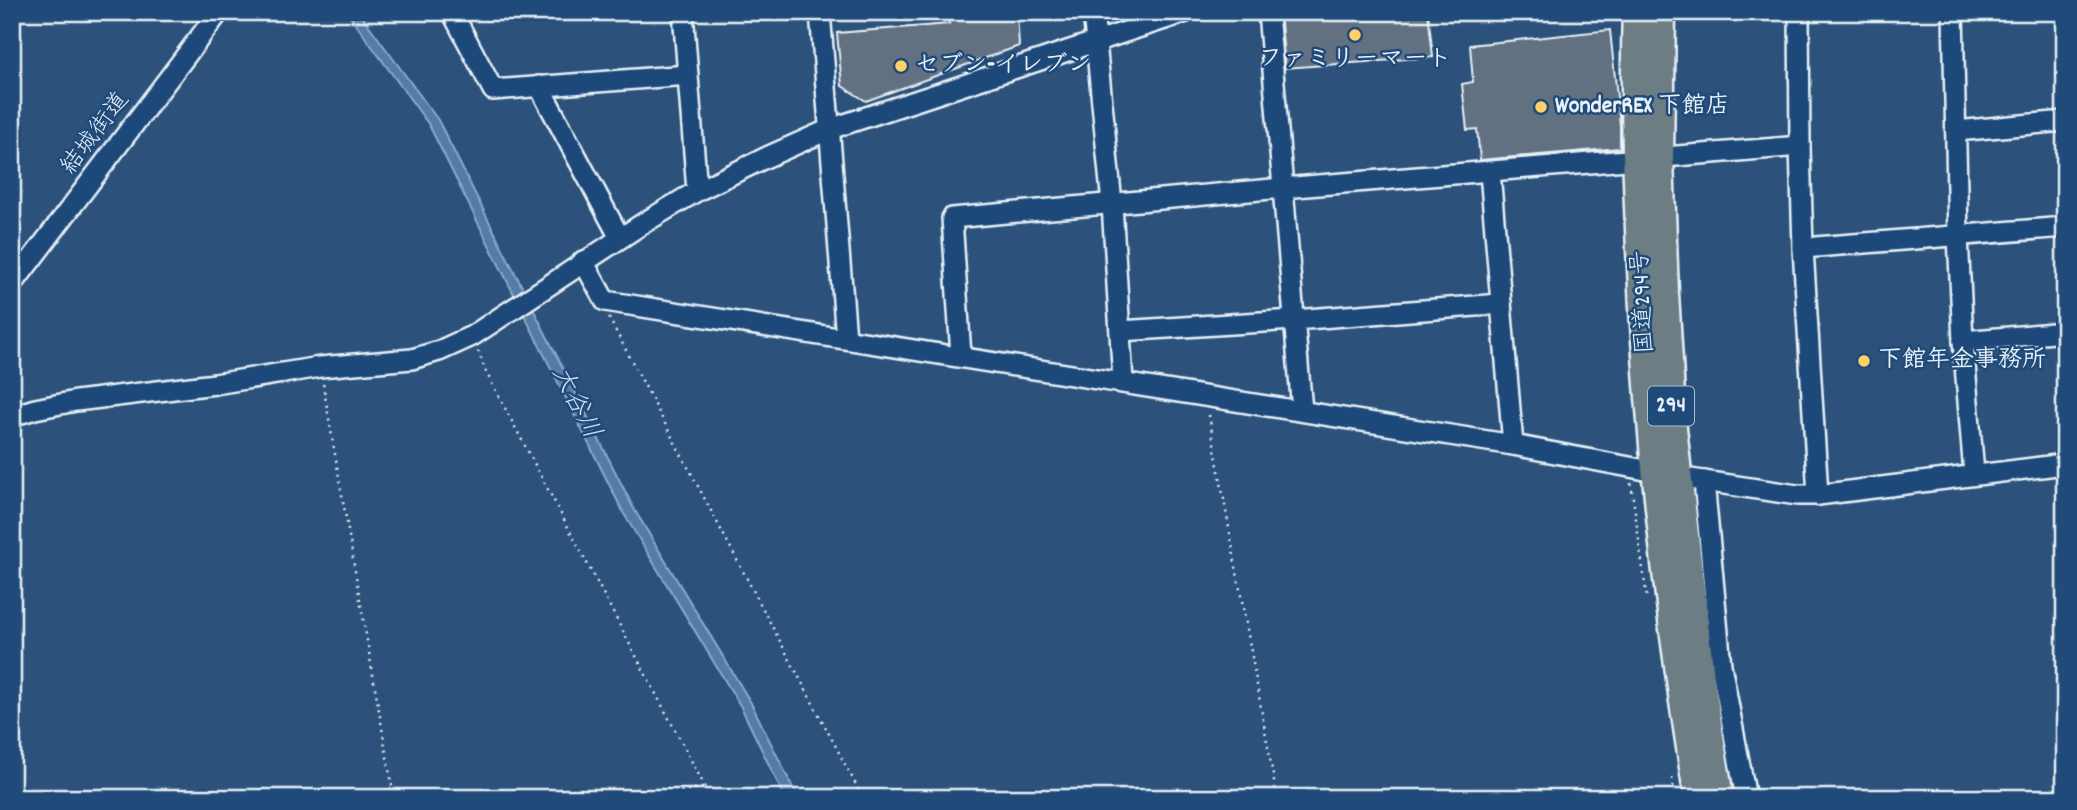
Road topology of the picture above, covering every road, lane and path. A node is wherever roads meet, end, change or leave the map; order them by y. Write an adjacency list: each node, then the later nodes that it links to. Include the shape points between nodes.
1 (219, 12): 29 (street, 結城街道)
2 (452, 12): 14 (street, via 493,90)
3 (683, 12): 13 (street)
4 (820, 12): 16 (street)
5 (1093, 12): 12 (street)
6 (1186, 12): 12 (street)
7 (1268, 12): 21 (street)
8 (1637, 12): 19 (highway, 国道294号 / 294)
9 (1661, 12): 19 (highway, 国道294号 / 294)
10 (1799, 12): 18 (street)
11 (1953, 12): 17 (street)
12 (1096, 43): 16 (street); 23 (street)
13 (688, 75): 14 (street); 22 (street)
14 (539, 86): 26 (street)
15 (2065, 121): 17 (street)
16 (830, 129): 22 (street); 36 (street)
17 (1956, 131): 25 (street)
18 (1800, 146): 19 (street); 27 (street)
19 (1648, 159): 20 (street); 47 (highway, 国道294号 / 294, via 1646,348)
20 (1490, 172): 21 (street); 31 (street)
21 (1282, 188): 23 (street); 32 (street)
22 (697, 191): 26 (street)
23 (1112, 204): 33 (street); 38 (street, via 952,218)
24 (2065, 227): 25 (street)
25 (1958, 236): 27 (street); 37 (street)
26 (620, 238): 28 (street)
27 (1803, 247): 48 (street)
28 (576, 266): 30 (street); 35 (street)
29 (12, 285)
30 (605, 300): 36 (street); 53 (path, via 609,317)
31 (1501, 304): 32 (street); 44 (street)
32 (1294, 320): 33 (street); 42 (street)
33 (1120, 331): 40 (street)
34 (2065, 332): 37 (street)
35 (475, 334): 39 (street, via 412,359); 49 (path, via 486,372)
36 (846, 338): 38 (street)
37 (1963, 341): 46 (street)
38 (961, 356): 40 (street)
39 (320, 368): 43 (street, via 76,401); 50 (path)
40 (1124, 382): 41 (street)
41 (1206, 398): 42 (street); 54 (path)
42 (1302, 411): 44 (street)
43 (12, 416)
44 (1513, 445): 47 (street)
45 (2065, 464): 46 (street)
46 (1974, 474): 48 (street)
47 (1679, 477): 48 (street); 55 (highway, 国道294号 / 294, via 1681,690); 56 (highway, 国道294号 / 294, via 1701,687); 57 (street)
48 (1818, 495)
49 (705, 787): 51 (path); 52 (path)
50 (394, 798)
51 (646, 798)
52 (711, 798)
53 (863, 798)
54 (1277, 798)
55 (1699, 798)
56 (1719, 798)
57 (1746, 798)

